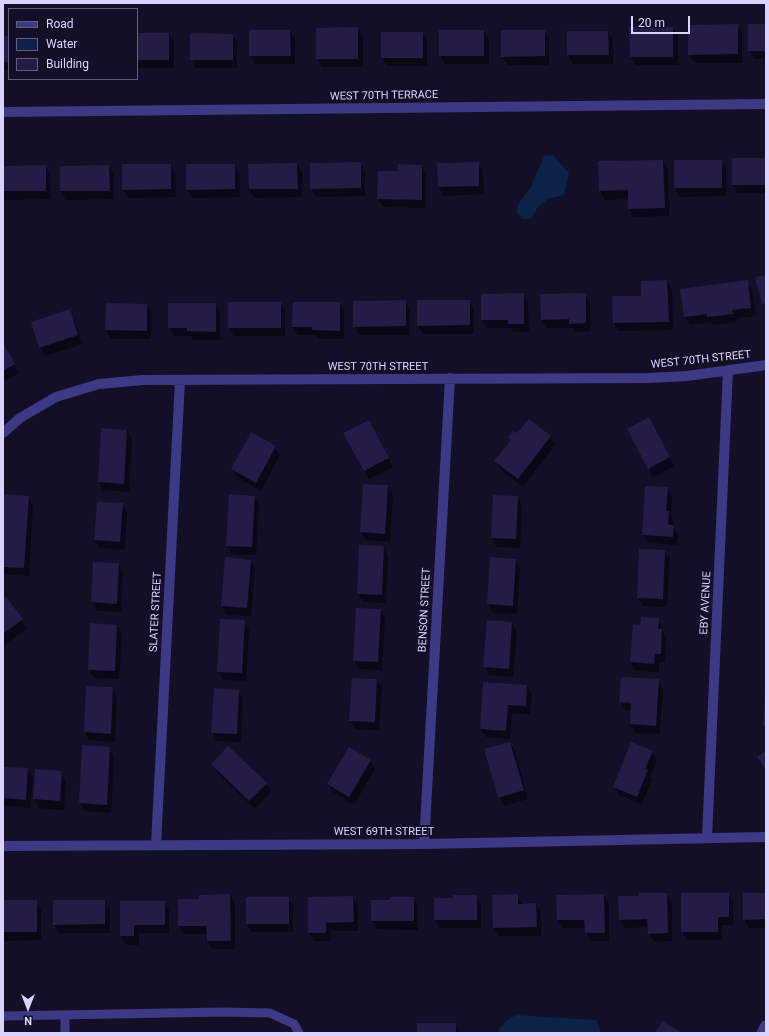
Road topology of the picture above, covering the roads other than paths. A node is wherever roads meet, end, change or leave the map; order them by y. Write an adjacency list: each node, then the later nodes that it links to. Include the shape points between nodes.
1 (766, 104): 2 (street, WEST 70TH TERRACE)
2 (3, 112)
3 (766, 365): 4 (street, WEST 70TH STREET)
4 (728, 370): 5 (street, WEST 70TH STREET, via 648,378); 8 (street, EBY AVENUE)
5 (450, 378): 6 (street, WEST 70TH STREET); 10 (street, BENSON STREET)
6 (180, 380): 7 (street, WEST 70TH STREET, via 99,384 56,397 20,418); 11 (street, SLATER STREET)
7 (3, 433)
8 (708, 837): 9 (street, WEST 69TH STREET); 10 (street, WEST 69TH STREET)
9 (766, 837)
10 (424, 844): 11 (street, WEST 69TH STREET)
11 (156, 845): 12 (street, WEST 69TH STREET)
12 (3, 846)
13 (65, 1015): 14 (lane); 15 (lane); 16 (lane, via 223,1012 270,1014 294,1024)
14 (3, 1016)
15 (66, 1033)
16 (299, 1033)

